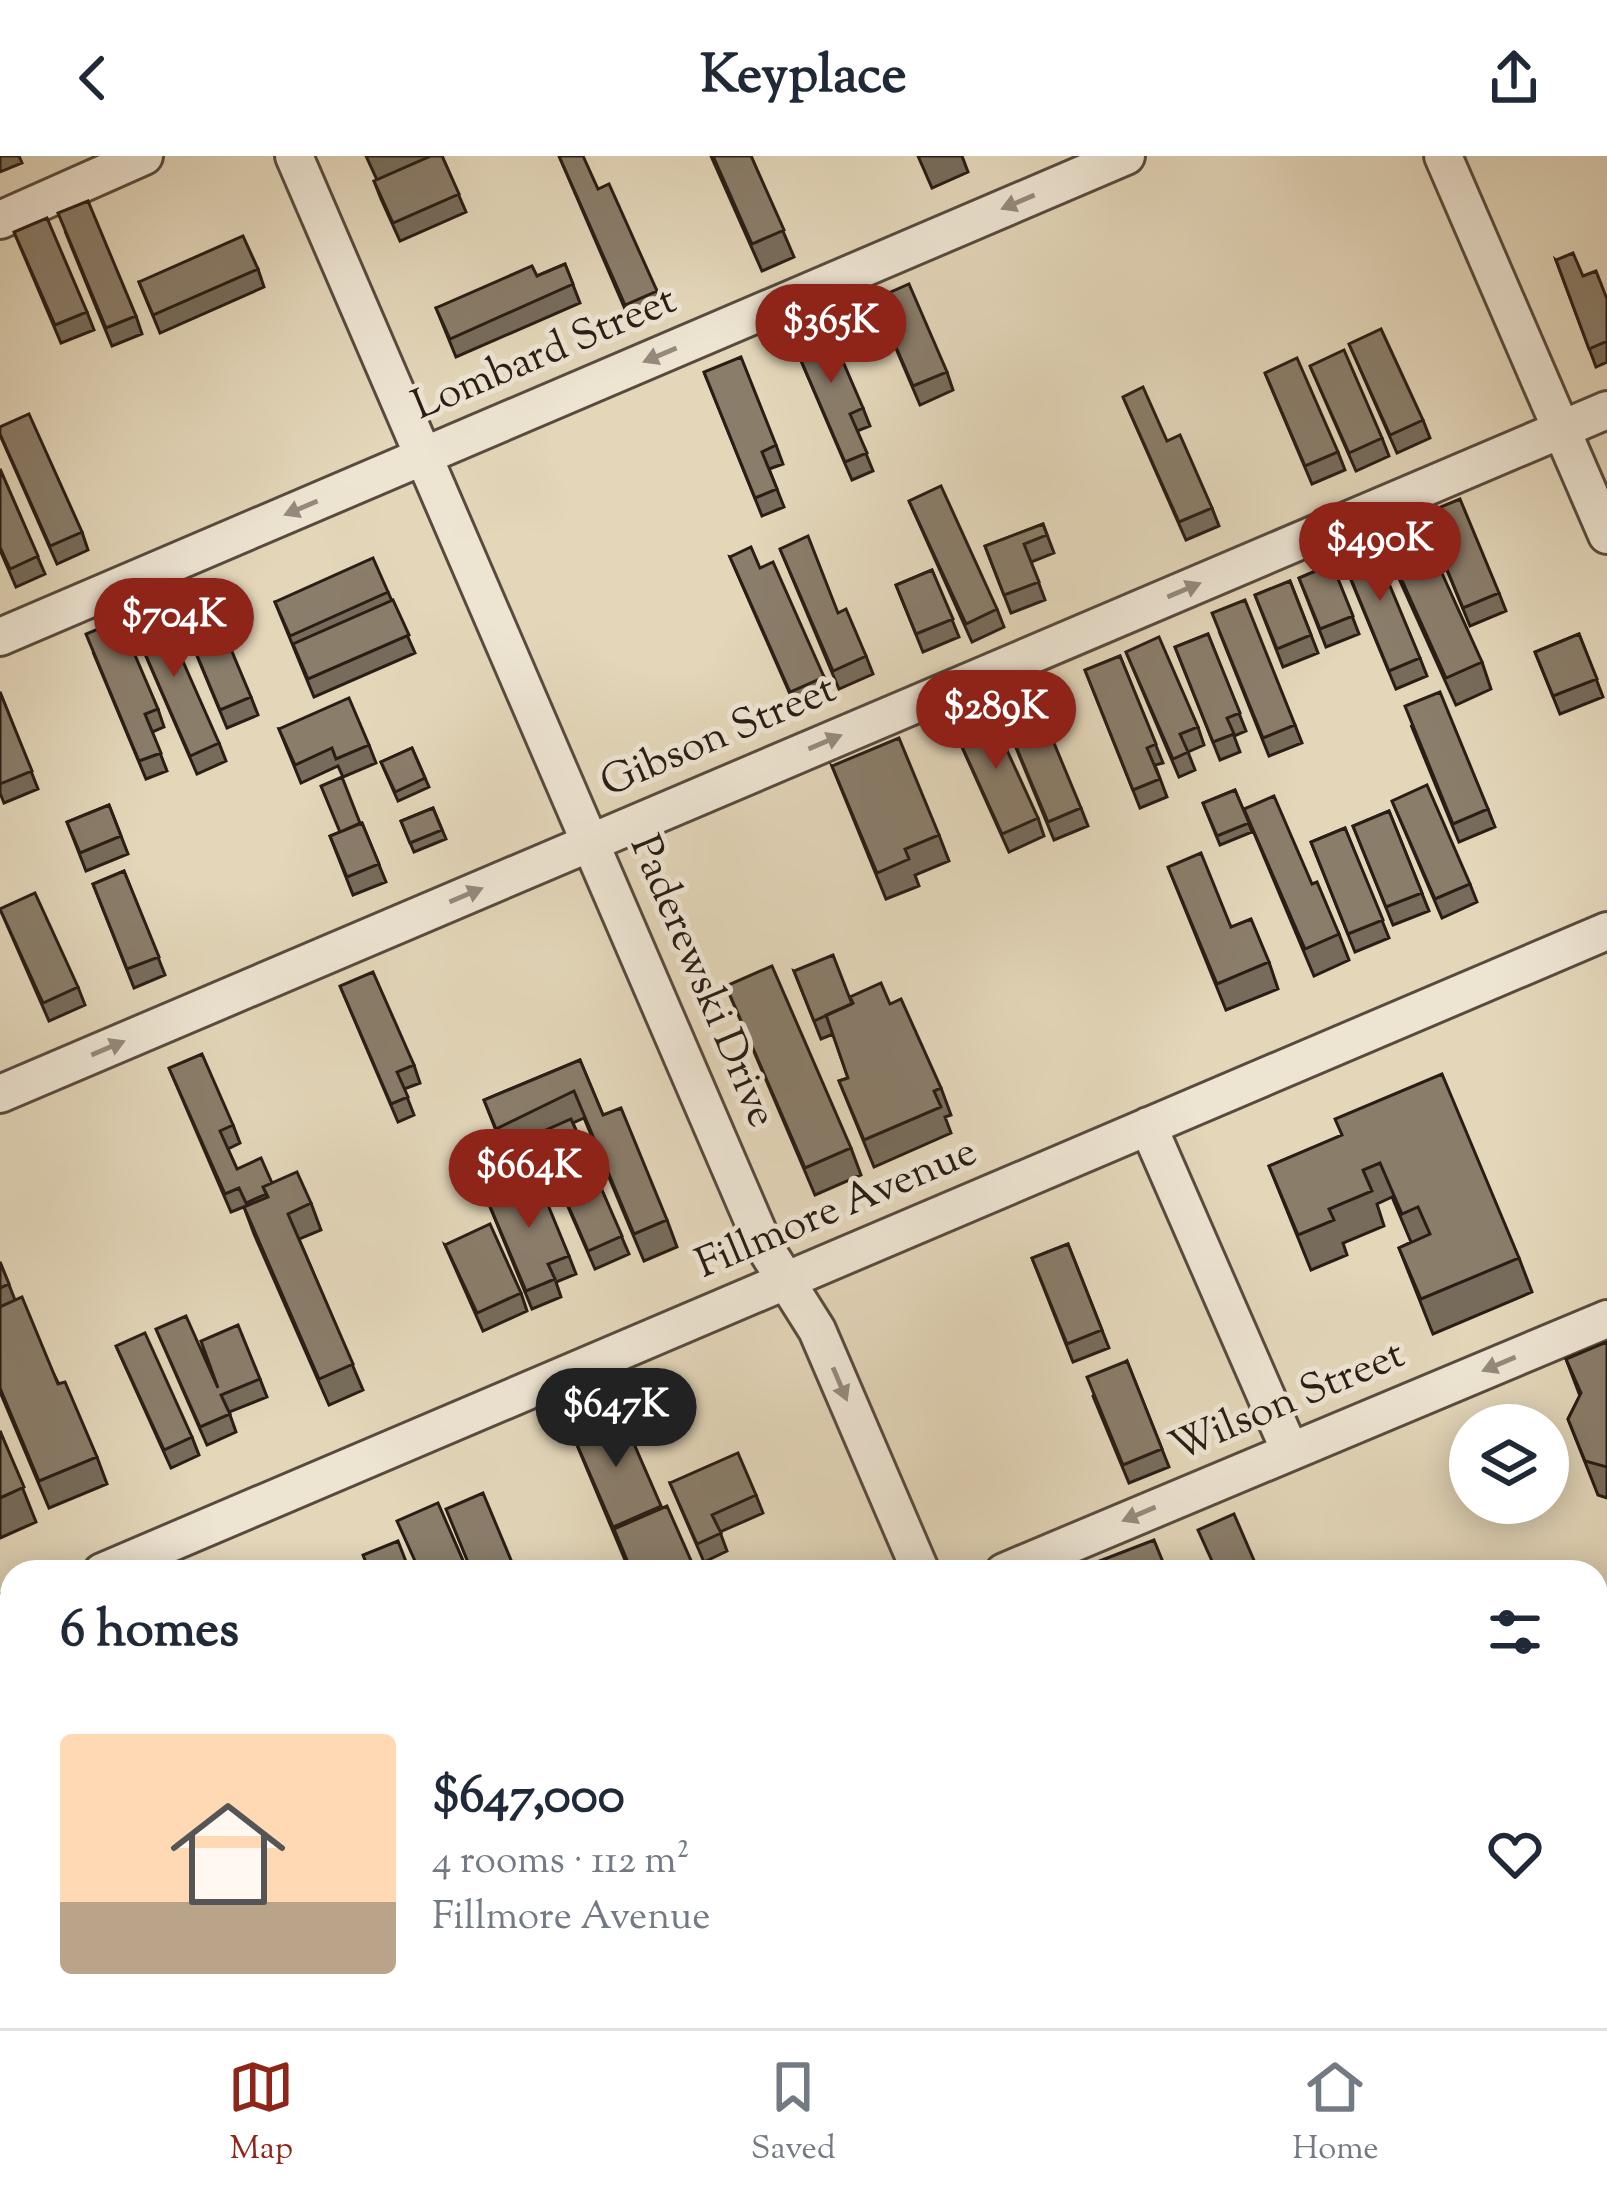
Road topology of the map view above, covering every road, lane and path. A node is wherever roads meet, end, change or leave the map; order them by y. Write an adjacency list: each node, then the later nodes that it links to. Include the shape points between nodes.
1 (144, 156): 5 (street)
2 (294, 156): 8 (street, Paderewski Drive)
3 (1126, 156): 8 (street, Lombard Street, one-way to 8)
4 (1443, 156): 7 (street)
5 (0, 220)
6 (1607, 410): 7 (street, Gibson Street)
7 (1561, 430): 9 (street); 11 (street, Gibson Street, one-way to 7)
8 (424, 455): 10 (street, Lombard Street, one-way to 10); 11 (street, Paderewski Drive)
9 (1607, 535)
10 (0, 637)
11 (592, 841): 13 (street, Gibson Street, one-way to 11); 15 (street, Paderewski Drive, via 764,1246)
12 (1607, 931): 14 (street, Fillmore Avenue)
13 (0, 1094)
14 (1148, 1126): 15 (street, Fillmore Avenue); 17 (street)
15 (786, 1280): 18 (street, Fillmore Avenue); 19 (street, Paderewski Drive, one-way to 19, via 817,1330)
16 (1607, 1319): 17 (street, Wilson Street, one-way to 17)
17 (1290, 1451): 20 (street, Wilson Street, one-way to 20)
18 (130, 1560)
19 (916, 1560)
20 (1032, 1560)

